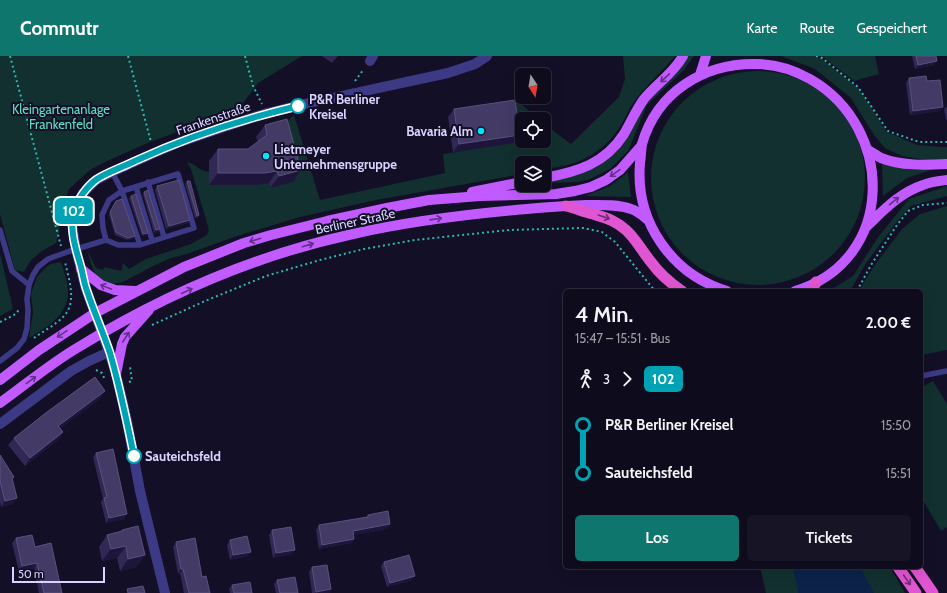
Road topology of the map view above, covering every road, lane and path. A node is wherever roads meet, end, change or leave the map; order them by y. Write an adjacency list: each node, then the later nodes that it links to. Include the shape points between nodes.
1 (10, 56): 37 (path)
2 (128, 56): 17 (path)
3 (245, 56): 13 (path, via 253,86)
4 (487, 56): 12 (street, Frankenstraße, via 475,64 448,73)
5 (683, 56): 20 (main road, one-way to 20, via 672,72 645,98 616,145 606,155 582,169)
6 (706, 56): 11 (main road)
7 (761, 56): 10 (main road)
8 (816, 56): 14 (path, via 858,87 888,131 919,142)
9 (372, 58): 12 (path)
10 (773, 65): 11 (main road, via 727,66); 16 (main road, via 804,76 832,94 854,120)
11 (700, 75): 15 (main road, via 677,90 662,105 655,114)
12 (345, 95): 13 (street, Frankenstraße)
13 (267, 113): 17 (street, Frankenstraße)
14 (947, 142)
15 (642, 145): 26 (main road, Berliner Straße, one-way to 26, via 620,170 591,187 556,194); 29 (main road, via 639,174)
16 (868, 150): 18 (main road, via 882,158 895,161 912,164); 30 (main road, via 872,167 873,196)
17 (154, 153): 19 (street, Frankenstraße)
18 (947, 164)
19 (112, 172): 25 (lane); 36 (street, Frankenstraße, via 96,180 83,193 74,210 72,224)
20 (551, 177)
21 (947, 180): 30 (main road, one-way to 21, via 895,199 923,184)
22 (148, 182): 24 (lane); 32 (lane); 32 (lane, via 178,174 194,228)
23 (515, 183): 26 (main road)
24 (136, 186): 25 (lane); 34 (lane)
25 (122, 191): 33 (lane, via 109,200 102,215); 35 (lane)
26 (429, 200): 46 (main road, Berliner Straße, one-way to 46, via 327,221 244,243 184,267)
27 (947, 203): 45 (path, via 908,211 871,265)
28 (566, 206): 29 (main road, Berliner Straße, via 623,207 632,209); 42 (highway, one-way to 42, via 605,217 625,229 659,272); 48 (main road, Berliner Straße, one-way to 28, via 278,254 354,234 465,215)
29 (648, 220): 43 (main road, via 660,243 681,266)
30 (866, 227): 40 (main road, via 853,252)
31 (0, 230): 39 (lane, via 12,272)
32 (164, 237): 34 (lane)
33 (106, 240): 35 (lane, via 118,245); 36 (lane)
34 (152, 240): 35 (lane)
35 (140, 245)
36 (76, 250): 37 (lane); 38 (street)
37 (63, 254): 39 (lane, via 48,259 38,267); 53 (path, via 71,292 67,313)
38 (81, 269): 46 (main road, one-way to 38, via 115,290 101,285); 49 (street)
39 (29, 285): 47 (lane)
40 (814, 287): 44 (main road)
41 (653, 289): 51 (path, via 616,242 602,232 583,228 509,230 415,240 320,260 266,276)
42 (679, 289)
43 (721, 289)
44 (802, 289)
45 (858, 289)
46 (135, 291): 49 (main road, Berliner Straße)
47 (27, 299): 50 (path, via 14,315); 53 (lane, via 27,328 24,339)
48 (151, 307): 52 (main road, Berliner Straße); 60 (main road, one-way to 48, via 125,337)
49 (95, 313): 52 (street); 61 (main road, Berliner Straße, one-way to 61, via 38,350)
50 (0, 322)
51 (149, 326)
52 (102, 333): 54 (street); 62 (main road, Berliner Straße, one-way to 52, via 76,348)
53 (17, 348): 55 (lane)
54 (109, 352): 56 (street); 60 (street)
55 (0, 361)
56 (89, 361): 60 (path, via 92,368 102,373 109,386); 63 (street)
57 (130, 366): 60 (path, via 132,381)
58 (947, 371): 59 (lane)
59 (923, 376)
60 (117, 379): 66 (street, via 140,491)
61 (0, 380)
62 (0, 403)
63 (0, 424)
64 (899, 569): 67 (highway, one-way to 67)
65 (916, 569): 68 (highway)
66 (165, 593)
67 (916, 593)
68 (933, 593)

